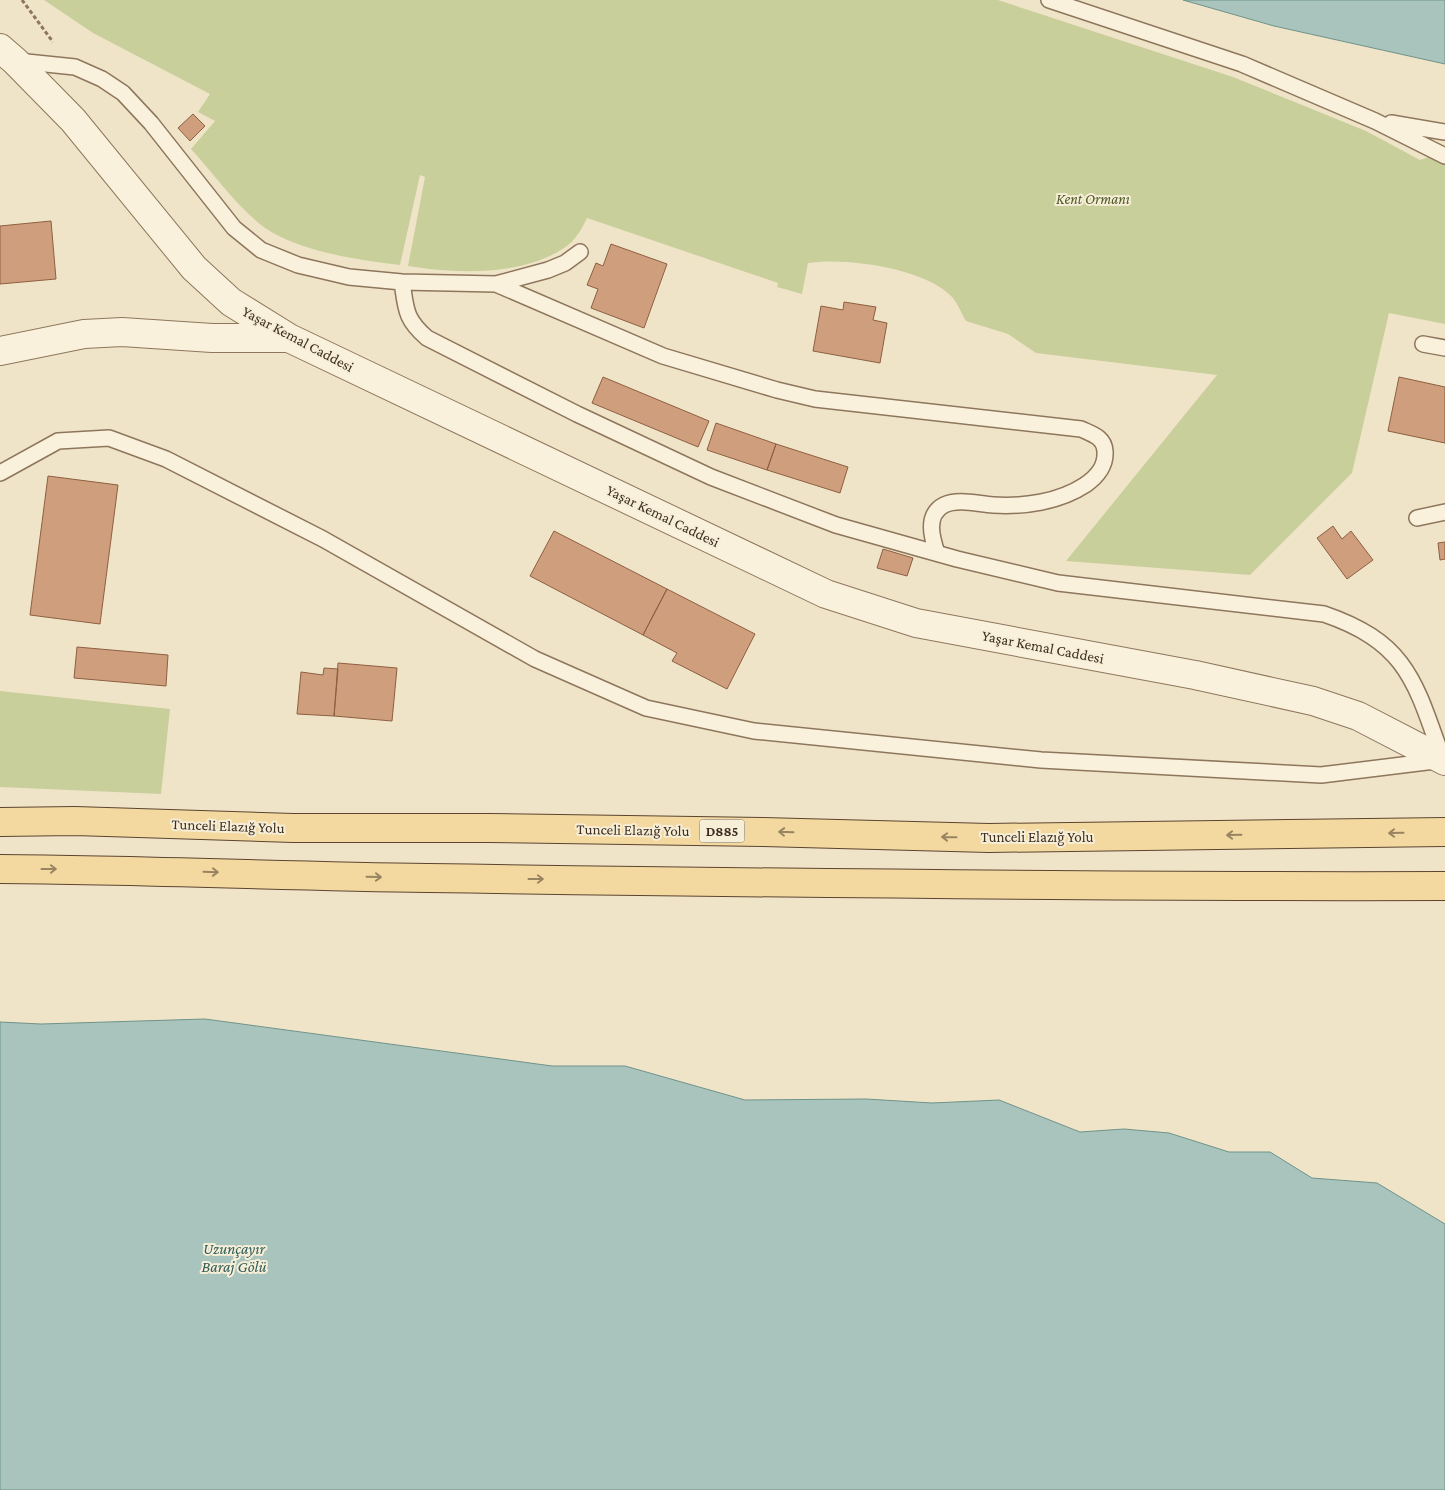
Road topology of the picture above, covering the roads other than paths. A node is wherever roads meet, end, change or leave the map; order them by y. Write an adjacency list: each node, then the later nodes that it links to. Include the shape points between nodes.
1 (1049, 0): 3 (lane, via 1242,64)
2 (8, 55): 7 (lane, via 75,67 102,79 122,93 151,123 234,228 261,250 298,264 350,277); 9 (street, Yaşar Kemal Caddesi, via 73,120 194,268 231,302)
3 (1375, 121): 4 (lane); 5 (lane)
4 (1445, 132)
5 (1445, 156)
6 (580, 252): 8 (lane, via 548,270)
7 (402, 282): 8 (lane); 16 (lane, via 412,325 427,338 577,414 711,477 836,525)
8 (496, 284): 16 (lane, via 663,356 777,390 815,398 1081,429 1097,436 1104,446 1102,470 1076,491 1058,498 1028,505 963,502 944,505 933,516 930,535)
9 (289, 338): 12 (street, via 212,338 122,332 84,334); 17 (street, Yaşar Kemal Caddesi, via 826,594 916,622 1313,700 1358,716)
10 (1423, 344): 11 (lane)
11 (1445, 348)
12 (0, 351)
13 (0, 473): 17 (lane, via 58,441 109,438 166,459 323,539 535,659 646,708 754,731 1041,760 1321,775)
14 (1445, 512): 15 (lane)
15 (1417, 518)
16 (937, 553): 17 (lane, via 1058,583 1324,614 1352,624 1372,636 1408,670)
17 (1444, 760)
18 (0, 822): 19 (main road, Tunceli Elazığ Yolu / D885, one-way to 18, via 989,838)
19 (1445, 832)
20 (0, 869): 21 (main road, one-way to 21, via 1043,886)
21 (1445, 886)

